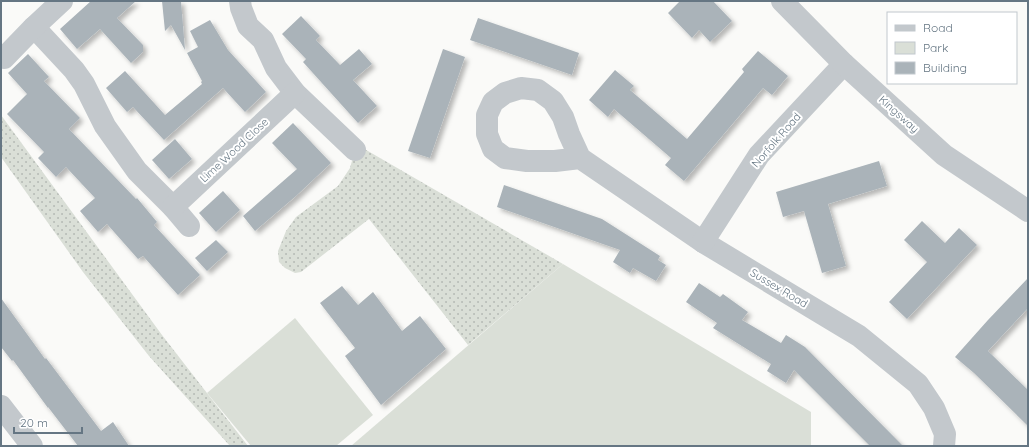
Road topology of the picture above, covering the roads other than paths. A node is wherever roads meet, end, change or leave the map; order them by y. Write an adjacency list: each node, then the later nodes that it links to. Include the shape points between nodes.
1 (62, 1): 4 (street)
2 (240, 1): 7 (street, via 248,26 263,40 276,68)
3 (782, 1): 6 (street, Kingsway)
4 (34, 27): 5 (street); 10 (street, via 74,70 105,126 137,171)
5 (4, 58)
6 (844, 64): 11 (street, Kingsway, via 944,154); 13 (street, Norfolk Road, via 760,155)
7 (295, 93): 8 (street); 10 (street, Lime Wood Close)
8 (355, 150)
9 (580, 158): 13 (street, Sussex Road)
10 (173, 207): 12 (street)
11 (1028, 211)
12 (189, 226)
13 (703, 242): 16 (street, Sussex Road, via 859,336 918,384 934,408 945,434)
14 (1, 406): 15 (street)
15 (32, 446)
16 (944, 446)

